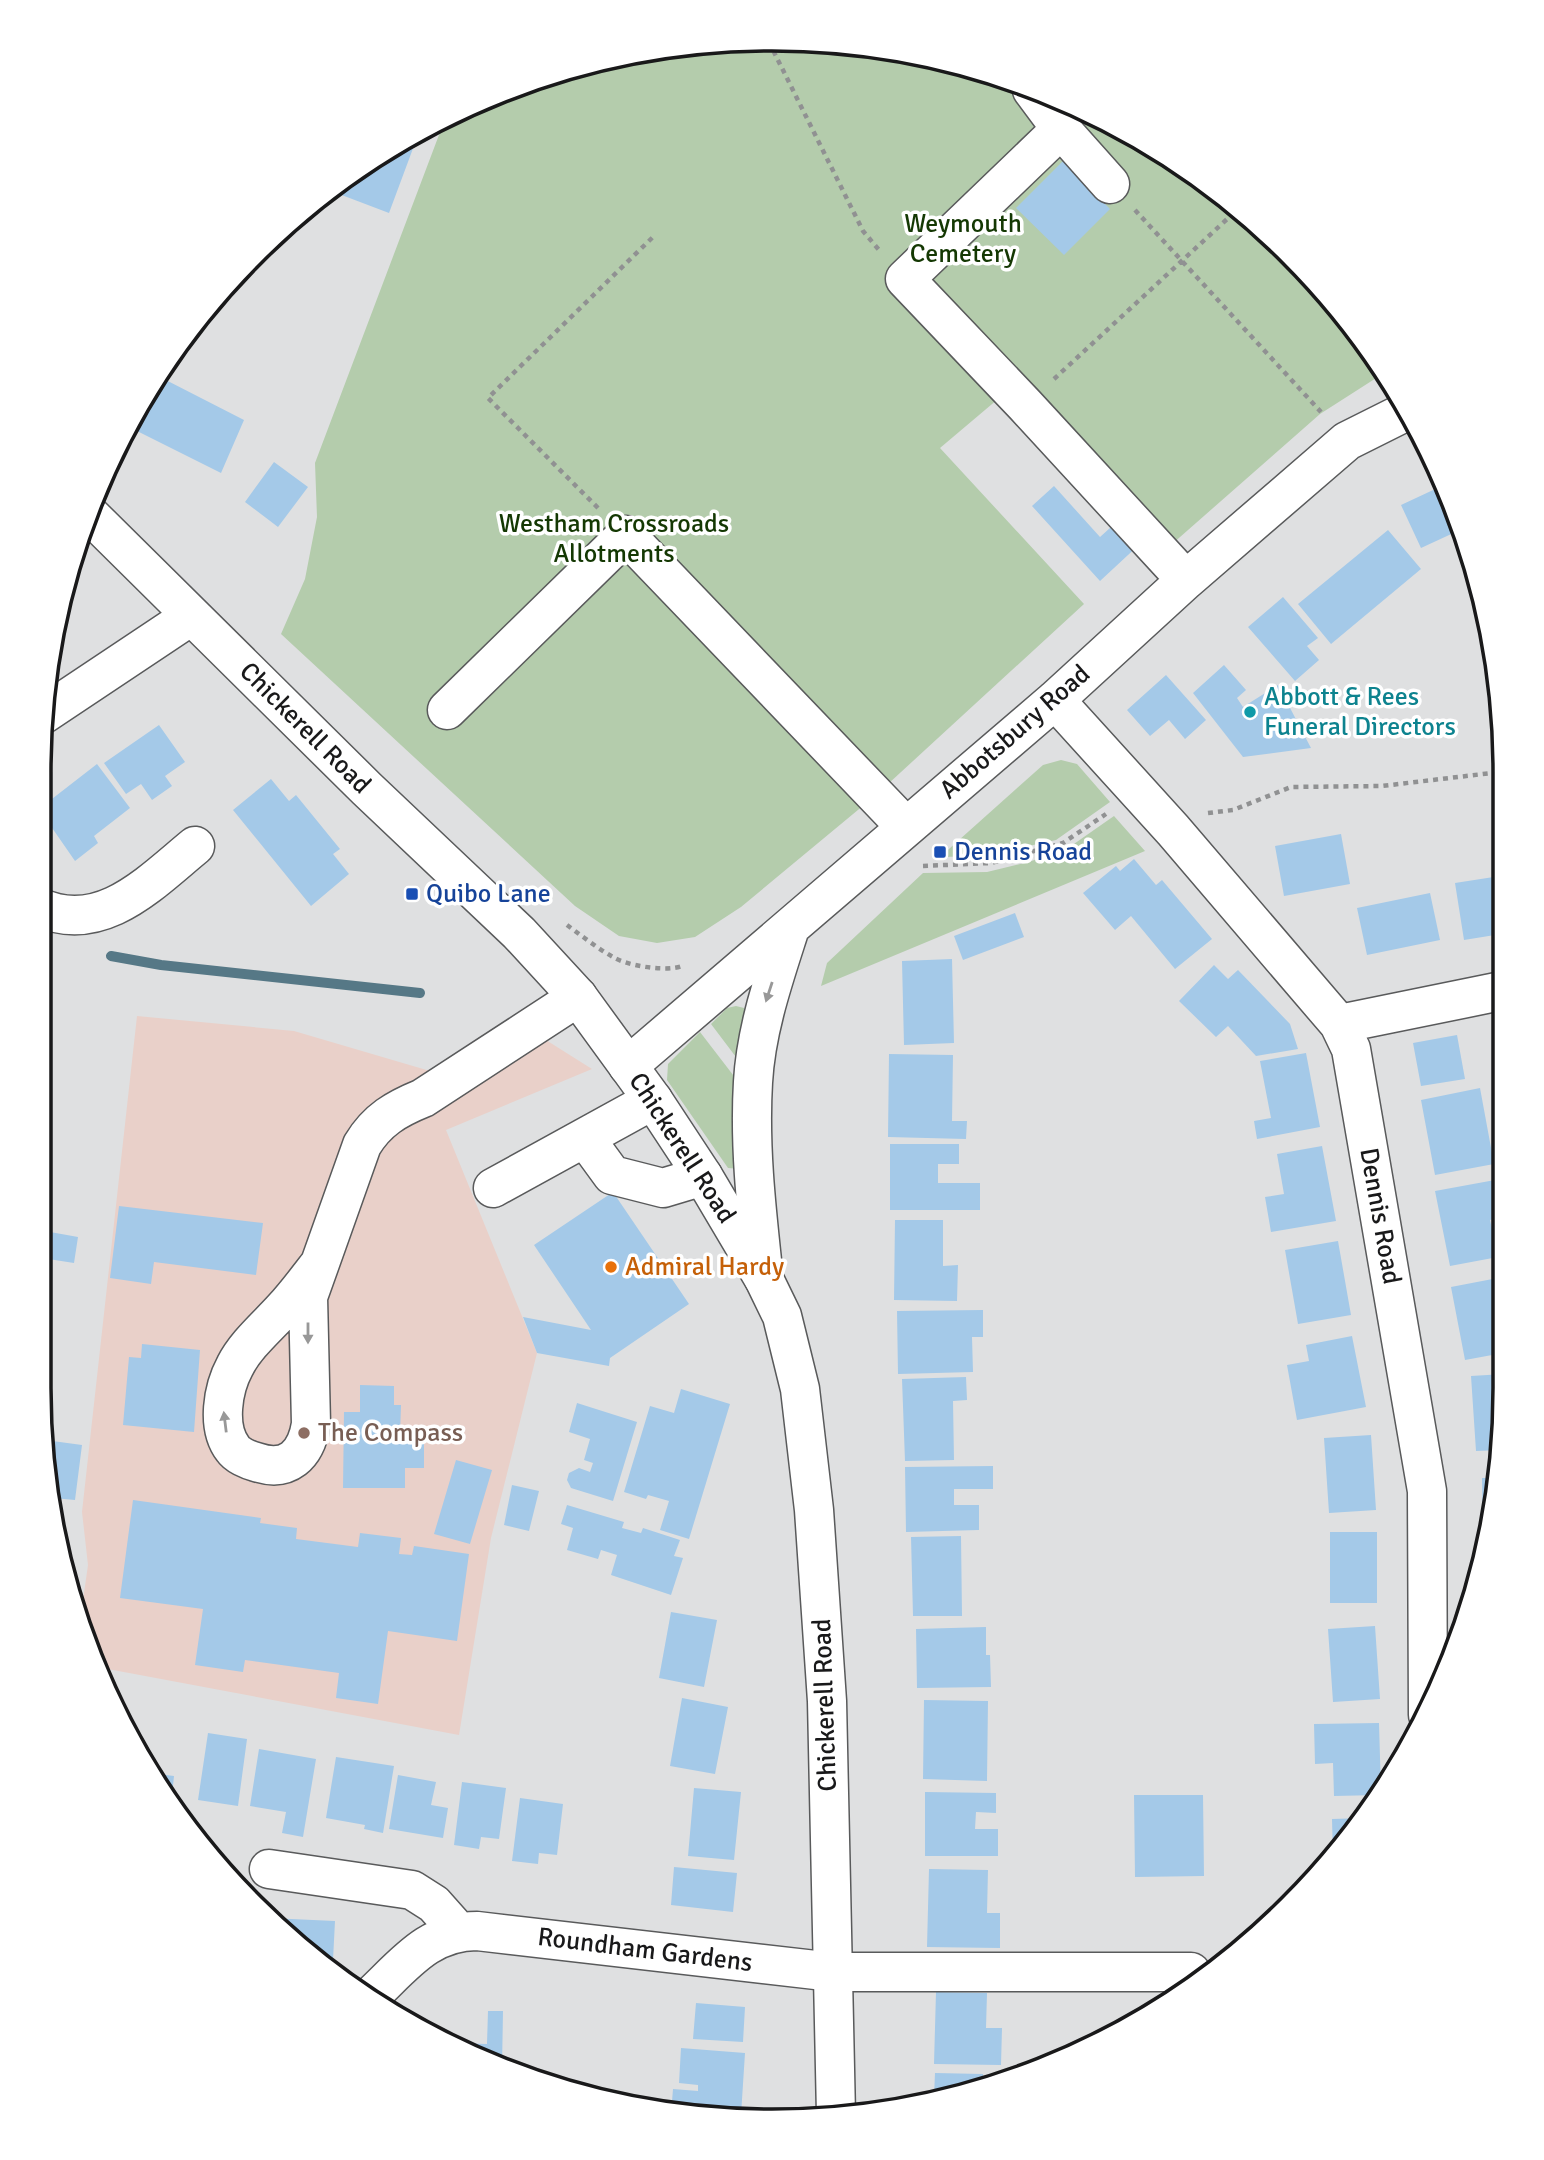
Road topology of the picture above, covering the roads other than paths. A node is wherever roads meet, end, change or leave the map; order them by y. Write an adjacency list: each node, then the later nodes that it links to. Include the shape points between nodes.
1 (1042, 104): 2 (street)
2 (1060, 129): 3 (street); 6 (street, via 905,279)
3 (1110, 184)
4 (1399, 415): 6 (street, Abbotsbury Road, via 1348,441)
5 (96, 521): 7 (street, Chickerell Road)
6 (1186, 580): 8 (street, Abbotsbury Road)
7 (191, 616): 9 (street); 16 (street, Chickerell Road, via 519,933)
8 (1055, 700): 11 (street, Abbotsbury Road); 17 (street, Dennis Road)
9 (54, 707)
10 (447, 710): 11 (street, via 626,535)
11 (906, 827): 14 (street, Abbotsbury Road)
12 (195, 846): 13 (street, via 127,901 103,912)
13 (51, 912)
14 (790, 928): 18 (street, Abbotsbury Road); 24 (street, one-way to 24, via 765,1006 753,1081 753,1181)
15 (1493, 993): 17 (street)
16 (578, 997): 18 (street, Chickerell Road); 23 (street, via 373,1127 362,1145)
17 (1339, 1024): 25 (street, Dennis Road, via 1351,1049 1427,1491)
18 (628, 1066): 19 (street, Chickerell Road)
19 (653, 1100): 20 (street); 21 (street, Chickerell Road)
20 (585, 1138): 21 (street, via 612,1175 663,1188); 22 (street)
21 (703, 1176): 24 (street, Chickerell Road)
22 (493, 1188)
23 (318, 1266): 23 (street, one-way to 23, via 308,1297 308,1439 299,1455 283,1466 266,1466 233,1450 222,1418 226,1388 248,1347)
24 (764, 1279): 28 (street, Chickerell Road, via 793,1353 814,1510 827,1702)
25 (1428, 1687)
26 (269, 1869): 27 (street, via 412,1890 434,1904)
27 (458, 1931): 28 (street, Roundham Gardens); 30 (street, Roundham Gardens, via 433,1940)
28 (833, 1972): 29 (street, Roundham Gardens); 31 (street, Chickerell Road)
29 (1191, 1972)
30 (376, 1991)
31 (836, 2106)

